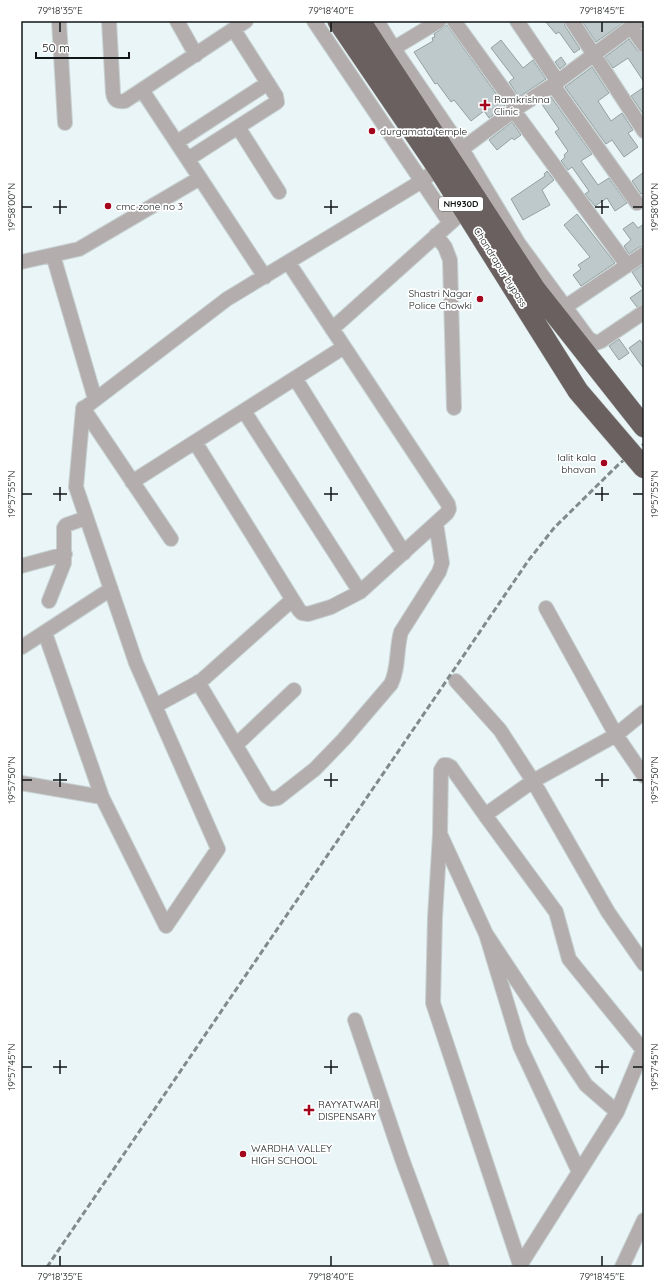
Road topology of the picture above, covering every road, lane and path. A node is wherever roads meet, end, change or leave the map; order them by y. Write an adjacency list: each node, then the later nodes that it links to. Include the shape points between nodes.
1 (60, 21): 23 (street)
2 (109, 21): 21 (street, via 114,98 116,101 125,101)
3 (177, 21): 18 (street)
4 (246, 21): 14 (street)
5 (314, 21): 30 (street)
6 (338, 21): 27 (highway, Chandrapur bypass / NH930D)
7 (360, 21): 16 (highway, Chandrapur bypass / NH930D)
8 (377, 21): 16 (street)
9 (439, 21): 16 (street)
10 (454, 21): 22 (street)
11 (517, 21): 20 (street)
12 (572, 21): 17 (street)
13 (634, 23): 15 (street); 17 (street)
14 (234, 30): 18 (street); 19 (street)
15 (644, 45)
16 (388, 52): 27 (highway, Chandrapur bypass / NH930D)
17 (595, 54): 20 (street); 25 (street)
18 (196, 55): 21 (street)
19 (268, 83): 24 (street, via 277,102); 26 (street)
20 (556, 83): 22 (street); 32 (street)
21 (142, 90): 26 (street)
22 (516, 110): 27 (street); 39 (street)
23 (65, 124)
24 (238, 127): 28 (street); 31 (street)
25 (644, 131)
26 (177, 142): 28 (street)
27 (450, 158): 30 (street); 33 (highway, Chandrapur bypass / NH930D); 41 (street, via 519,244); 50 (highway, Chandrapur bypass / NH930D, via 535,289)
28 (188, 159): 29 (street)
29 (200, 178): 36 (street, via 79,249); 40 (street)
30 (422, 181): 33 (street); 38 (street)
31 (279, 192)
32 (637, 203)
33 (457, 216): 34 (street); 52 (highway, Chandrapur bypass / NH930D, bridge, via 578,391)
34 (436, 235): 43 (street); 48 (street, via 450,260)
35 (644, 254): 39 (street)
36 (53, 255): 37 (street); 46 (street)
37 (21, 262)
38 (288, 262): 40 (street); 43 (street)
39 (627, 265): 41 (street)
40 (265, 277): 46 (street, via 227,299)
41 (565, 307): 42 (street, via 588,338 596,343)
42 (644, 312)
43 (332, 329): 44 (street)
44 (344, 347): 45 (street); 55 (street, via 448,504 447,513)
45 (295, 378): 49 (street); 57 (street)
46 (95, 399): 47 (street)
47 (83, 408): 53 (street); 54 (street, via 76,487)
48 (454, 408)
49 (244, 410): 51 (street); 61 (street)
50 (644, 427)
51 (195, 442): 53 (street); 62 (street)
52 (644, 468)
53 (132, 482): 56 (street)
54 (86, 518): 58 (street, via 64,528); 60 (street)
55 (436, 523): 57 (street); 73 (street, via 442,559 439,572 401,632 396,669 391,684 344,739 314,769 278,798 271,799 266,796)
56 (170, 539)
57 (404, 553): 61 (street)
58 (65, 554): 59 (street); 63 (street, via 63,568)
59 (21, 566)
60 (111, 589): 65 (street); 70 (street, via 136,662)
61 (360, 592): 62 (street, via 331,607 308,614 302,613)
62 (292, 600): 68 (street)
63 (49, 601)
64 (546, 608): 72 (street)
65 (45, 633): 66 (street); 77 (street)
66 (21, 650)
67 (456, 681): 75 (street, via 500,730)
68 (198, 682): 70 (street); 73 (street)
69 (294, 690): 73 (street)
70 (155, 706): 77 (street, via 218,849 166,926)
71 (644, 712): 72 (street)
72 (616, 735): 74 (street); 75 (street)
73 (236, 745)
74 (644, 776)
75 (533, 781): 78 (street); 81 (street, via 608,912)
76 (21, 782): 77 (street)
77 (102, 797)
78 (485, 815): 79 (street, via 450,767 444,765 441,770); 83 (street, via 556,912 569,959)
79 (440, 834): 80 (street); 87 (street, via 433,1003)
80 (486, 934): 84 (street, via 586,1084); 85 (street, via 520,1046)
81 (644, 964)
82 (354, 1020): 88 (street)
83 (643, 1049): 84 (street)
84 (617, 1112): 85 (street)
85 (580, 1172): 87 (street)
86 (644, 1220): 89 (street)
87 (520, 1266)
88 (442, 1267)
89 (622, 1267)

